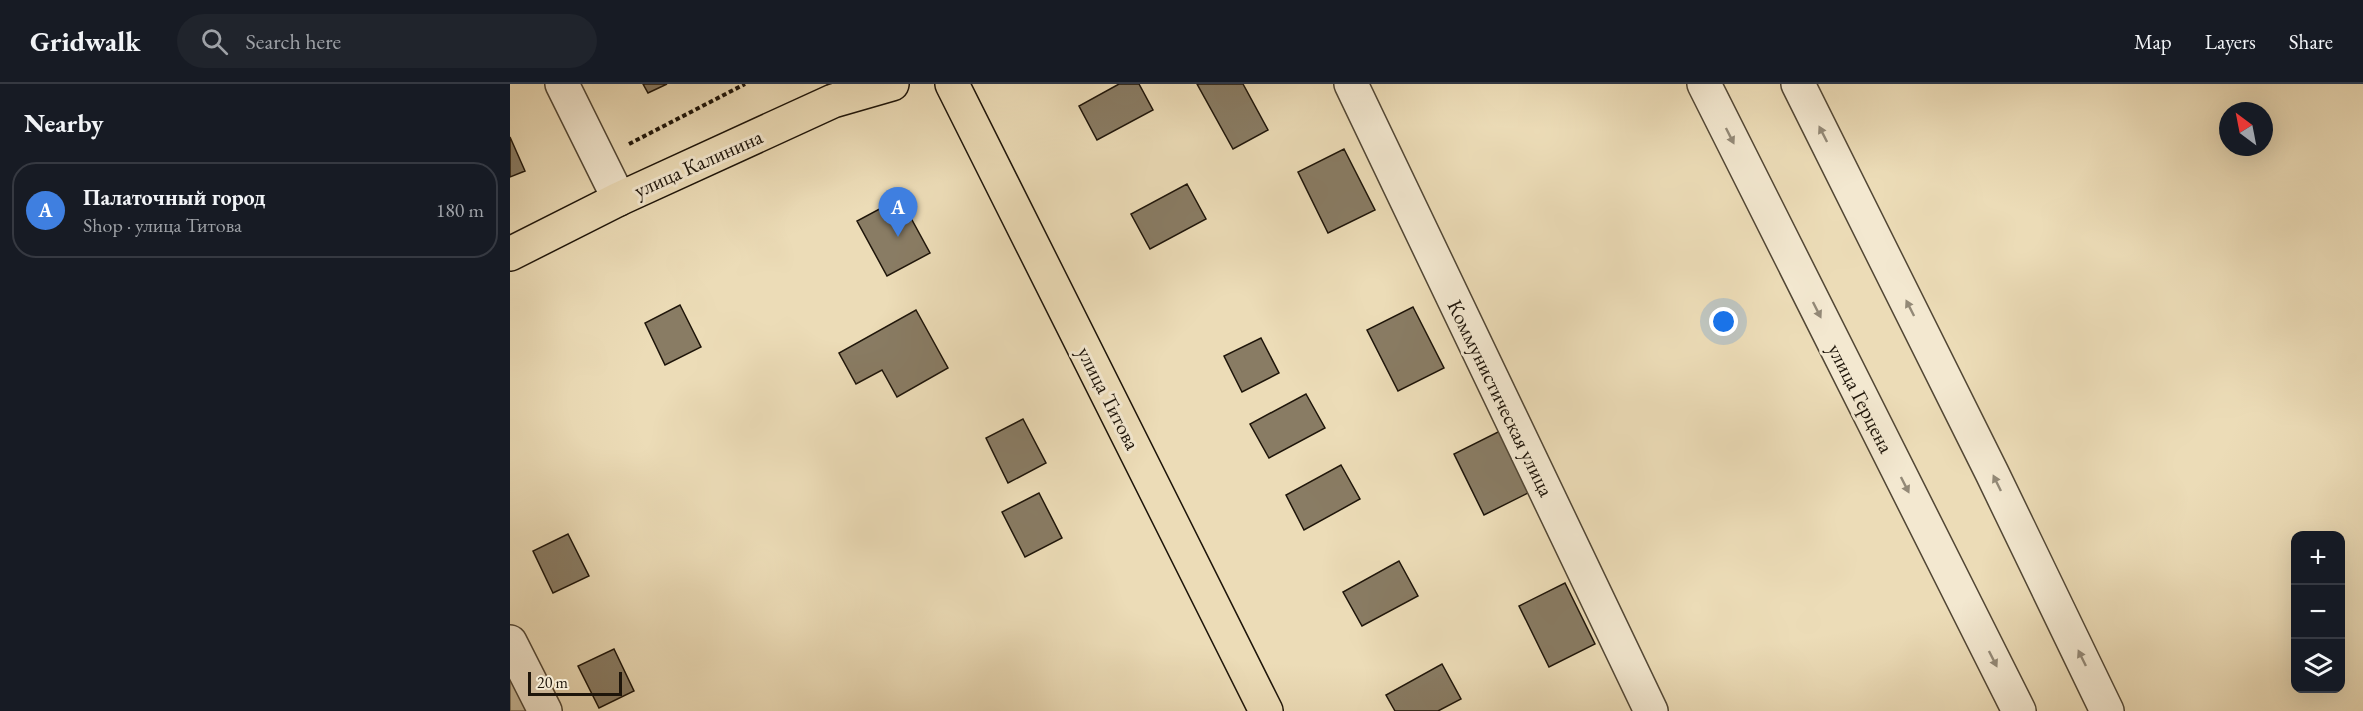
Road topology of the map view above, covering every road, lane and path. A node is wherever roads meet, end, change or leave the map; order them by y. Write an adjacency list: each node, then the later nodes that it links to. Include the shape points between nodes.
1 (562, 84): 8 (street)
2 (745, 84): 8 (path)
3 (892, 84): 9 (main road, улица Калинина, via 833,101)
4 (952, 84): 13 (main road, улица Титова)
5 (1351, 84): 14 (street, Коммунистическая улица)
6 (1704, 84): 15 (street, улица Герцена, one-way to 15)
7 (1798, 84): 16 (street, one-way to 7)
8 (599, 159): 9 (street)
9 (619, 199): 10 (main road, улица Калинина)
10 (510, 254)
11 (510, 642): 12 (street)
12 (545, 711)
13 (1266, 711)
14 (1651, 711)
15 (2019, 711)
16 (2108, 711)

